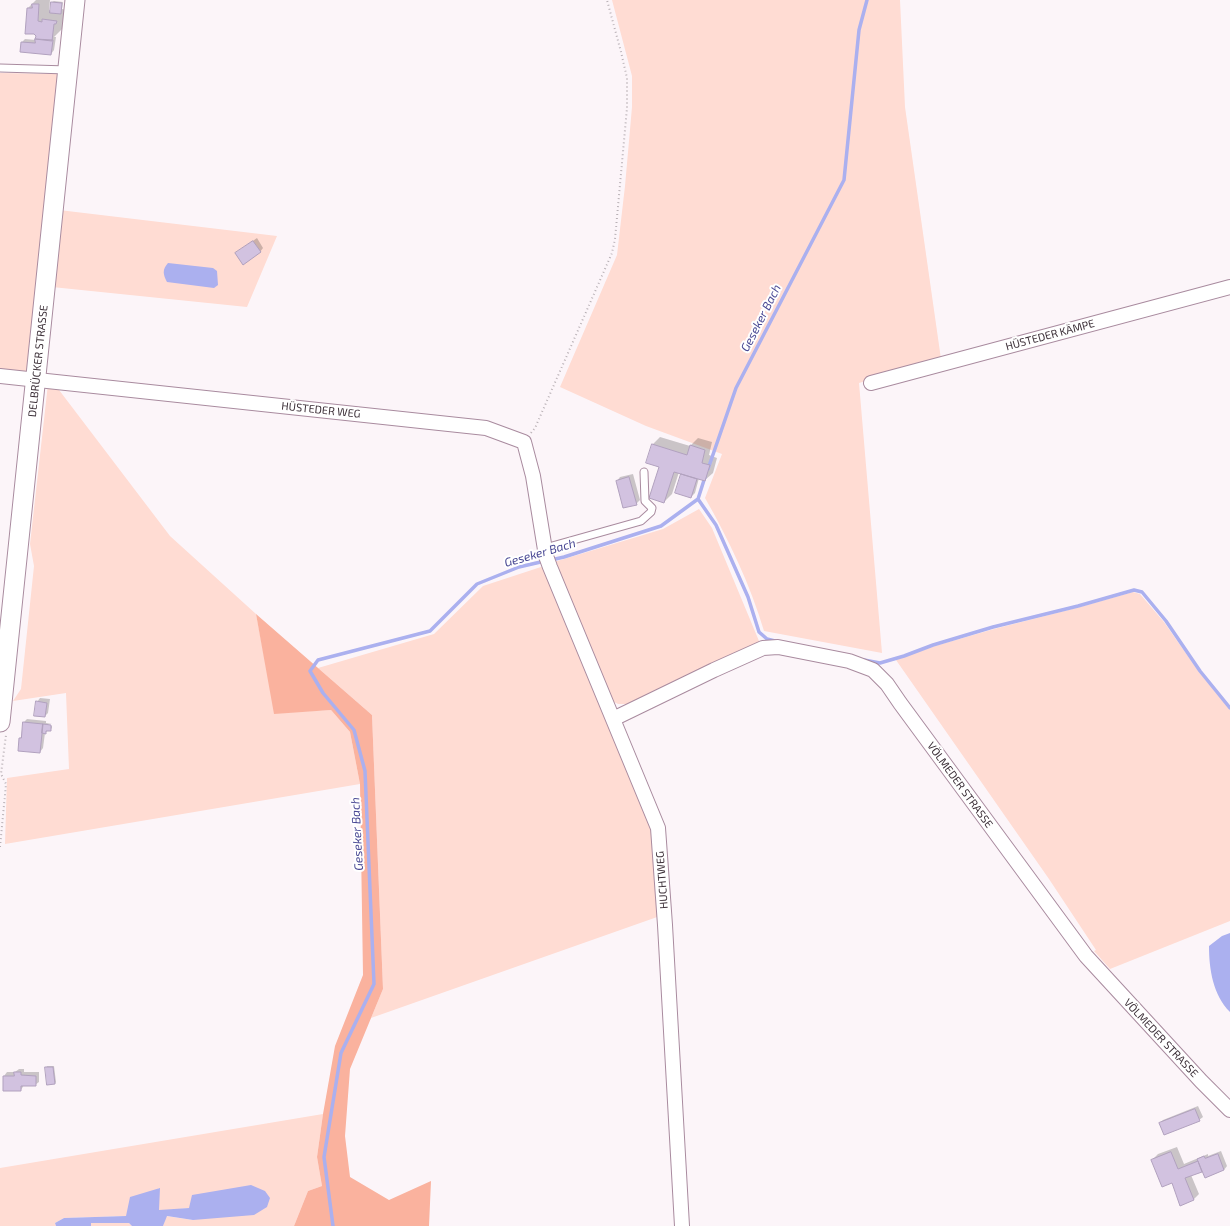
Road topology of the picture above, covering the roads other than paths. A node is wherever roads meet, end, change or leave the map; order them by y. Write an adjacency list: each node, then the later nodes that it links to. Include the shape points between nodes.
1 (75, 0): 3 (main road, DELBRÜCKER STRASSE)
2 (0, 68): 3 (lane)
3 (68, 70): 6 (main road, DELBRÜCKER STRASSE)
4 (1230, 287): 7 (street, HÜSTEDER KÄMPE)
5 (0, 376): 6 (street, HÜSTEDER WEG)
6 (36, 379): 9 (street, HÜSTEDER WEG, via 486,428 524,442 533,476); 11 (main road, DELBRÜCKER STRASSE)
7 (871, 383)
8 (644, 472): 9 (lane, via 645,501 652,508 641,521)
9 (547, 557): 10 (street, HUCHTWEG)
10 (613, 719): 12 (street, VÖLMEDER STRASSE, via 763,648 778,648 849,662 873,670 887,684 1086,956 1201,1082); 13 (street, HUCHTWEG, via 658,828)
11 (0, 722)
12 (1230, 1110)
13 (682, 1226)

